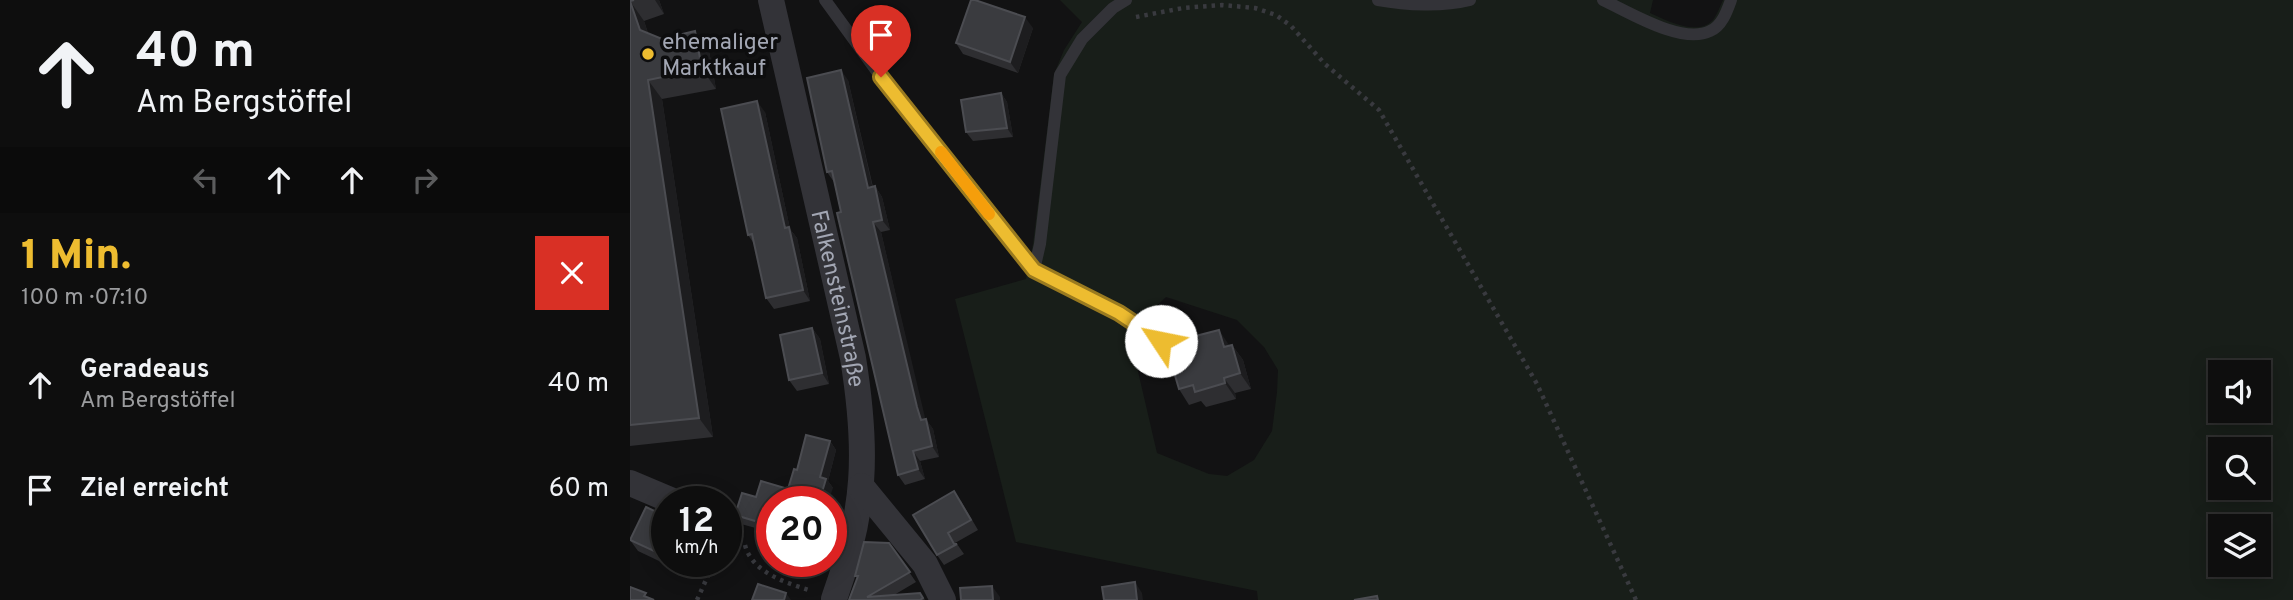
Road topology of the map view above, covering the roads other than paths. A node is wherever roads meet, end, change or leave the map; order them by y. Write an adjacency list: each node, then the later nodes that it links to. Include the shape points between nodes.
1 (771, 0): 11 (street, Falkensteinstraße, via 853,358 861,406)
2 (825, 0): 8 (lane)
3 (1126, 0): 8 (lane, via 1082,39 1060,75)
4 (1378, 0): 5 (lane)
5 (1470, 0)
6 (1603, 0): 7 (lane, via 1668,31 1690,34 1710,32 1723,19)
7 (1731, 0)
8 (1034, 270): 9 (lane, via 1119,313)
9 (1161, 341)
10 (630, 484): 12 (street)
11 (861, 486): 13 (street, Falkensteinstraße, via 857,523); 14 (street, via 925,564)
12 (651, 492)
13 (834, 599)
14 (943, 600)

